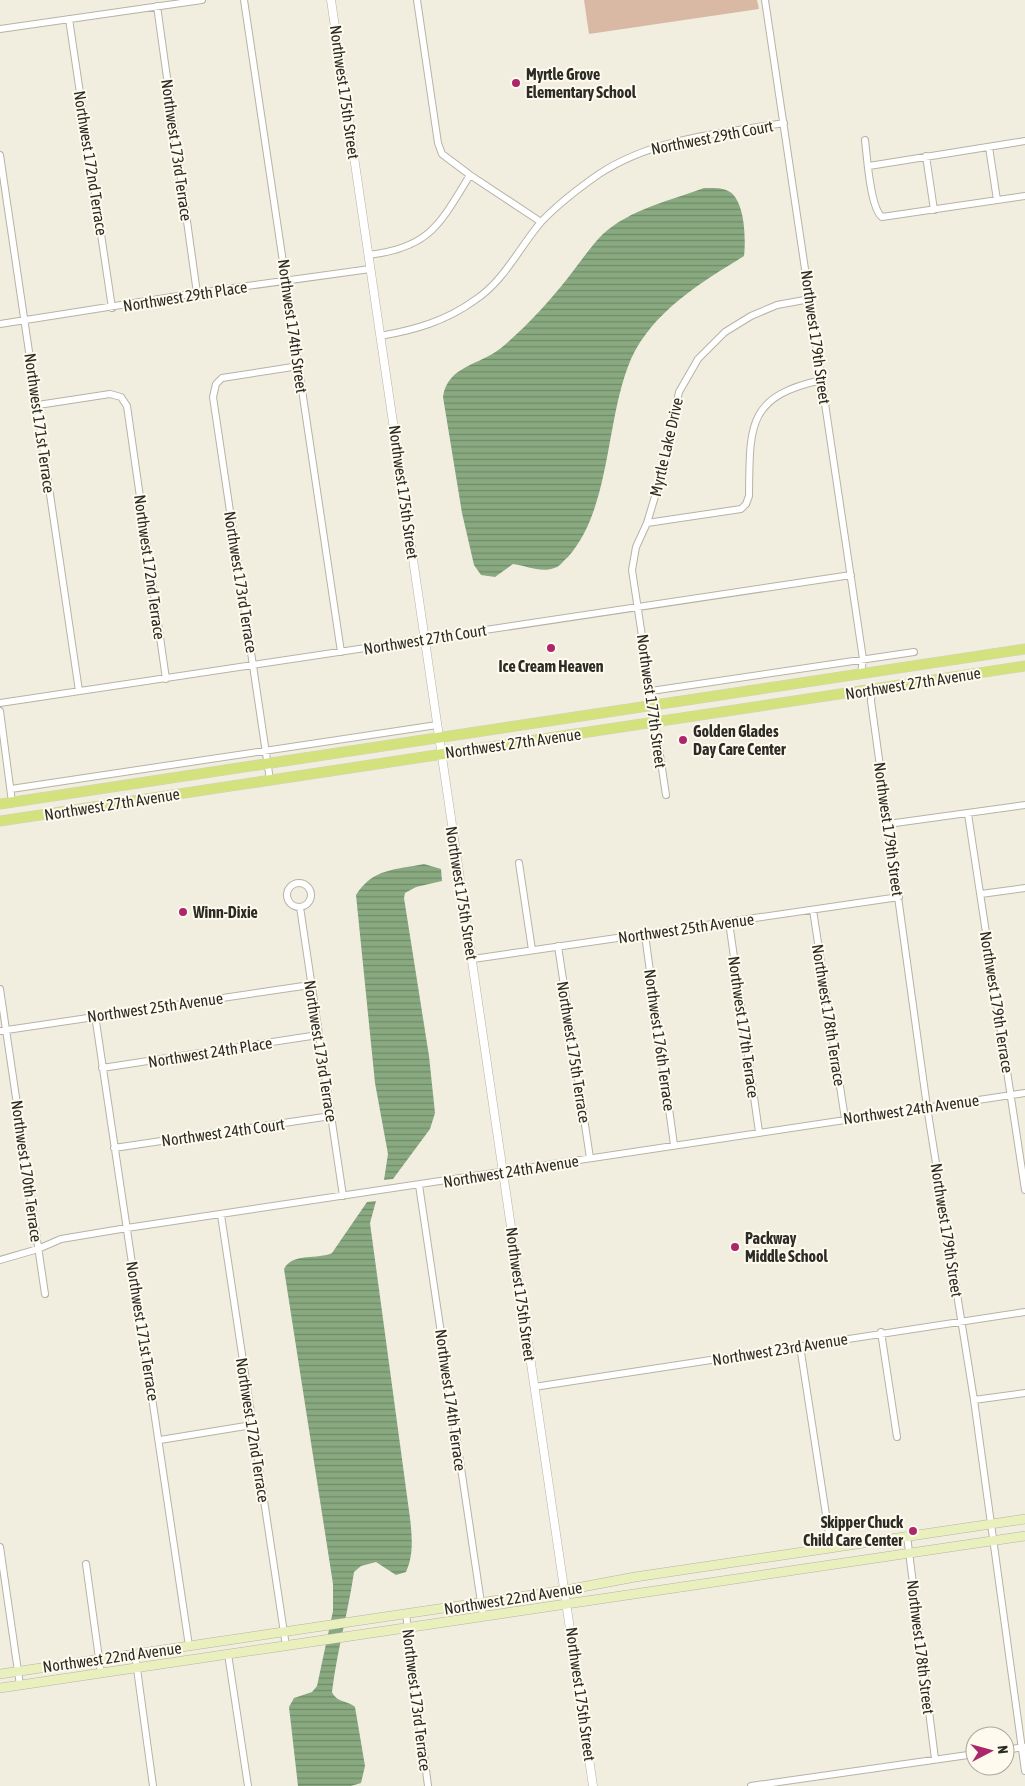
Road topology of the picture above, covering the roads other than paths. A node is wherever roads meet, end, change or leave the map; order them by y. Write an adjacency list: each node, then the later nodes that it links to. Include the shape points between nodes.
1 (202, 0): 6 (street)
2 (244, 0): 23 (street, Northwest 174th Street)
3 (331, 0): 21 (street, Northwest 175th Street)
4 (417, 0): 16 (street, via 438,143 442,154)
5 (766, 0): 9 (street, Northwest 179th Street)
6 (157, 6): 7 (street); 24 (street, Northwest 173rd Terrace)
7 (69, 19): 8 (street); 26 (street, Northwest 172nd Terrace)
8 (0, 29)
9 (784, 123): 20 (street, Northwest 29th Court, via 684,139 643,150 571,194); 25 (street, Northwest 179th Street)
10 (865, 140): 15 (street)
11 (1025, 141): 12 (street)
12 (989, 147): 14 (street); 18 (street)
13 (0, 155): 27 (street, Northwest 171st Terrace)
14 (926, 156): 15 (street); 19 (street)
15 (869, 166): 19 (street, via 874,203 882,217)
16 (470, 175): 20 (street); 21 (street, via 447,212 426,237 405,247)
17 (1025, 196): 18 (street)
18 (996, 200): 19 (street)
19 (934, 210)
20 (541, 222): 29 (street, Northwest 29th Court, via 500,278 476,300 431,325)
21 (368, 255): 22 (street, Northwest 175th Street)
22 (370, 269): 23 (street, Northwest 29th Place); 29 (street, Northwest 175th Street)
23 (286, 281): 24 (street, Northwest 29th Place); 30 (street, Northwest 174th Street)
24 (197, 293): 26 (street, Northwest 29th Place)
25 (810, 299): 31 (street, Northwest 179th Street); 33 (street, Myrtle Lake Drive, via 777,305 751,316 725,332 698,359 679,392 663,470)
26 (112, 308): 27 (street, Northwest 29th Place)
27 (25, 321): 28 (street, Northwest 29th Place); 32 (street, Northwest 171st Terrace)
28 (0, 324)
29 (380, 336): 36 (street, Northwest 175th Street)
30 (299, 366): 38 (street, Northwest 174th Street); 41 (street, Northwest 173rd Terrace, via 222,378 216,384 213,397)
31 (822, 380): 33 (street, via 794,386 765,404 753,432 749,496 741,509); 34 (street, Northwest 179th Street)
32 (38, 405): 45 (street, Northwest 172nd Terrace, via 110,394 121,398 127,406); 47 (street, Northwest 171st Terrace)
33 (647, 523): 35 (street, Myrtle Lake Drive, via 633,559)
34 (851, 575): 35 (street, Northwest 27th Court); 40 (street, Northwest 179th Street)
35 (638, 607): 36 (street, Northwest 27th Court); 48 (street, Northwest 177th Street)
36 (425, 639): 38 (street, Northwest 27th Court); 54 (street, Northwest 175th Street)
37 (1025, 649): 43 (main road, Northwest 27th Avenue)
38 (341, 652): 41 (street, Northwest 27th Court)
39 (914, 652): 40 (street)
40 (864, 659): 44 (street, Northwest 179th Street); 48 (street)
41 (254, 665): 45 (street, Northwest 27th Court); 56 (street, Northwest 173rd Terrace)
42 (1025, 666): 46 (main road, Northwest 27th Avenue)
43 (894, 669): 44 (main road, Northwest 27th Avenue); 46 (main road, via 875,680)
44 (861, 674): 49 (main road, via 859,683); 51 (main road, Northwest 27th Avenue)
45 (166, 678): 47 (street, Northwest 27th Court)
46 (872, 689): 49 (main road, Northwest 27th Avenue); 68 (street, Northwest 179th Street, via 871,702)
47 (79, 691): 50 (street, Northwest 27th Court)
48 (651, 692): 51 (street, Northwest 177th Street)
49 (841, 694): 53 (main road, Northwest 27th Avenue)
50 (0, 703)
51 (653, 706): 53 (street, Northwest 177th Street); 55 (main road, Northwest 27th Avenue)
52 (0, 711): 61 (street)
53 (655, 722): 57 (main road, Northwest 27th Avenue); 62 (street, Northwest 177th Street)
54 (437, 725): 55 (street, Northwest 175th Street); 56 (street)
55 (438, 738): 57 (street, Northwest 175th Street); 58 (main road, Northwest 27th Avenue)
56 (266, 750): 58 (street, Northwest 173rd Terrace); 61 (street)
57 (441, 754): 59 (main road, Northwest 27th Avenue); 79 (street, Northwest 175th Street)
58 (268, 764): 59 (street, Northwest 173rd Terrace); 60 (main road, Northwest 27th Avenue)
59 (270, 780): 63 (main road, Northwest 27th Avenue)
60 (122, 786): 63 (main road); 64 (main road, Northwest 27th Avenue)
61 (11, 789): 64 (street)
62 (666, 795)
63 (124, 802): 67 (main road, Northwest 27th Avenue)
64 (4, 804)
65 (1025, 805): 66 (street)
66 (968, 814): 68 (street); 71 (street, Northwest 179th Terrace)
67 (0, 820)
68 (888, 824): 72 (street, Northwest 179th Street)
69 (519, 863): 78 (street)
70 (1025, 888): 71 (street)
71 (981, 894): 87 (street, Northwest 179th Terrace)
72 (899, 897): 74 (street, Northwest 25th Avenue); 88 (street, Northwest 179th Street)
73 (300, 907): 80 (street, Northwest 173rd Terrace)
74 (813, 910): 75 (street, Northwest 25th Avenue); 90 (street, Northwest 178th Terrace)
75 (729, 922): 76 (street, Northwest 25th Avenue); 91 (street, Northwest 177th Terrace)
76 (645, 935): 77 (street, Northwest 25th Avenue); 92 (street, Northwest 176th Terrace)
77 (558, 946): 78 (street, Northwest 25th Avenue); 94 (street, Northwest 175th Terrace)
78 (532, 950): 79 (street, Northwest 25th Avenue)
79 (473, 960): 95 (street, Northwest 175th Street)
80 (310, 985): 82 (street, Northwest 25th Avenue); 84 (street, Northwest 173rd Terrace)
81 (0, 989): 83 (street, Northwest 170th Terrace)
82 (95, 1016): 83 (street, Northwest 25th Avenue); 85 (street, Northwest 171st Terrace)
83 (3, 1030): 101 (street, Northwest 170th Terrace)
84 (318, 1035): 85 (street, Northwest 24th Place); 89 (street, Northwest 173rd Terrace)
85 (102, 1068): 93 (street, Northwest 171st Terrace)
86 (1025, 1093): 87 (street, Northwest 24th Avenue)
87 (1011, 1095): 88 (street, Northwest 24th Avenue); 97 (street, Northwest 179th Terrace)
88 (927, 1107): 90 (street, Northwest 24th Avenue); 105 (street, Northwest 179th Street)
89 (331, 1116): 93 (street, Northwest 24th Court); 98 (street, Northwest 173rd Terrace)
90 (845, 1119): 91 (street, Northwest 24th Avenue)
91 (759, 1132): 92 (street, Northwest 24th Avenue)
92 (674, 1145): 94 (street, Northwest 24th Avenue)
93 (114, 1148): 100 (street, Northwest 171st Terrace)
94 (590, 1158): 95 (street, Northwest 24th Avenue)
95 (503, 1172): 96 (street, Northwest 24th Avenue); 108 (street, Northwest 175th Street)
96 (419, 1185): 98 (street, Northwest 24th Avenue); 124 (street, Northwest 174th Terrace)
97 (1025, 1190)
98 (343, 1196): 99 (street, Northwest 24th Avenue)
99 (221, 1215): 100 (street, Northwest 24th Avenue); 111 (street, Northwest 172nd Terrace)
100 (127, 1228): 101 (street, Northwest 24th Avenue, via 61,1239); 113 (street, Northwest 171st Terrace)
101 (38, 1249): 102 (street, Northwest 24th Avenue); 103 (street, Northwest 170th Terrace)
102 (0, 1260)
103 (46, 1294)
104 (1025, 1312): 105 (street, Northwest 23rd Avenue)
105 (962, 1320): 106 (street, Northwest 23rd Avenue); 110 (street, Northwest 179th Street)
106 (881, 1332): 107 (street, Northwest 23rd Avenue); 112 (street)
107 (800, 1346): 108 (street, Northwest 23rd Avenue); 120 (street)
108 (534, 1387): 123 (street, Northwest 175th Street)
109 (1025, 1393): 110 (street)
110 (974, 1400): 115 (street, Northwest 179th Street)
111 (252, 1425): 113 (street); 129 (street, Northwest 172nd Terrace)
112 (897, 1437)
113 (160, 1440): 130 (street, Northwest 171st Terrace)
114 (1025, 1519): 115 (main road, Northwest 22nd Avenue)
115 (991, 1524): 116 (main road, Northwest 22nd Avenue); 118 (street, Northwest 179th Street)
116 (907, 1536): 120 (main road, Northwest 22nd Avenue); 121 (street, Northwest 178th Street)
117 (1025, 1536): 118 (main road, Northwest 22nd Avenue)
118 (994, 1541): 121 (main road, Northwest 22nd Avenue); 141 (street, Northwest 179th Street)
119 (0, 1547): 136 (street)
120 (831, 1547): 123 (main road, Northwest 22nd Avenue)
121 (910, 1553): 125 (main road, Northwest 22nd Avenue); 143 (street, Northwest 178th Street)
122 (86, 1564): 134 (street)
123 (566, 1590): 124 (main road, Northwest 22nd Avenue); 125 (street, Northwest 175th Street)
124 (480, 1603): 126 (main road, Northwest 22nd Avenue); 127 (street, Northwest 174th Terrace)
125 (568, 1604): 127 (main road, Northwest 22nd Avenue); 148 (street, Northwest 175th Street)
126 (406, 1614): 128 (street, Northwest 173rd Terrace); 129 (main road, Northwest 22nd Avenue)
127 (483, 1616): 128 (main road, Northwest 22nd Avenue)
128 (408, 1628): 131 (main road, Northwest 22nd Avenue); 147 (street, Northwest 173rd Terrace)
129 (283, 1632): 130 (main road, Northwest 22nd Avenue); 131 (street, Northwest 172nd Terrace)
130 (189, 1646): 132 (main road, Northwest 22nd Avenue)
131 (286, 1646): 133 (main road, Northwest 22nd Avenue)
132 (135, 1654): 134 (main road, Northwest 22nd Avenue); 135 (street)
133 (228, 1654): 135 (main road, Northwest 22nd Avenue); 146 (street)
134 (98, 1659): 136 (main road, Northwest 22nd Avenue); 137 (street)
135 (137, 1668): 137 (main road, Northwest 22nd Avenue); 145 (street)
136 (19, 1671): 138 (main road, Northwest 22nd Avenue); 139 (street)
137 (101, 1673): 139 (main road, Northwest 22nd Avenue)
138 (0, 1674)
139 (20, 1685): 140 (main road, Northwest 22nd Avenue)
140 (0, 1688)
141 (1023, 1747): 144 (street, Northwest 179th Street)
142 (965, 1755): 143 (street)
143 (935, 1759): 149 (street)
144 (1025, 1771)
145 (153, 1786)
146 (248, 1786)
147 (428, 1786)
148 (594, 1786)
149 (751, 1786)

